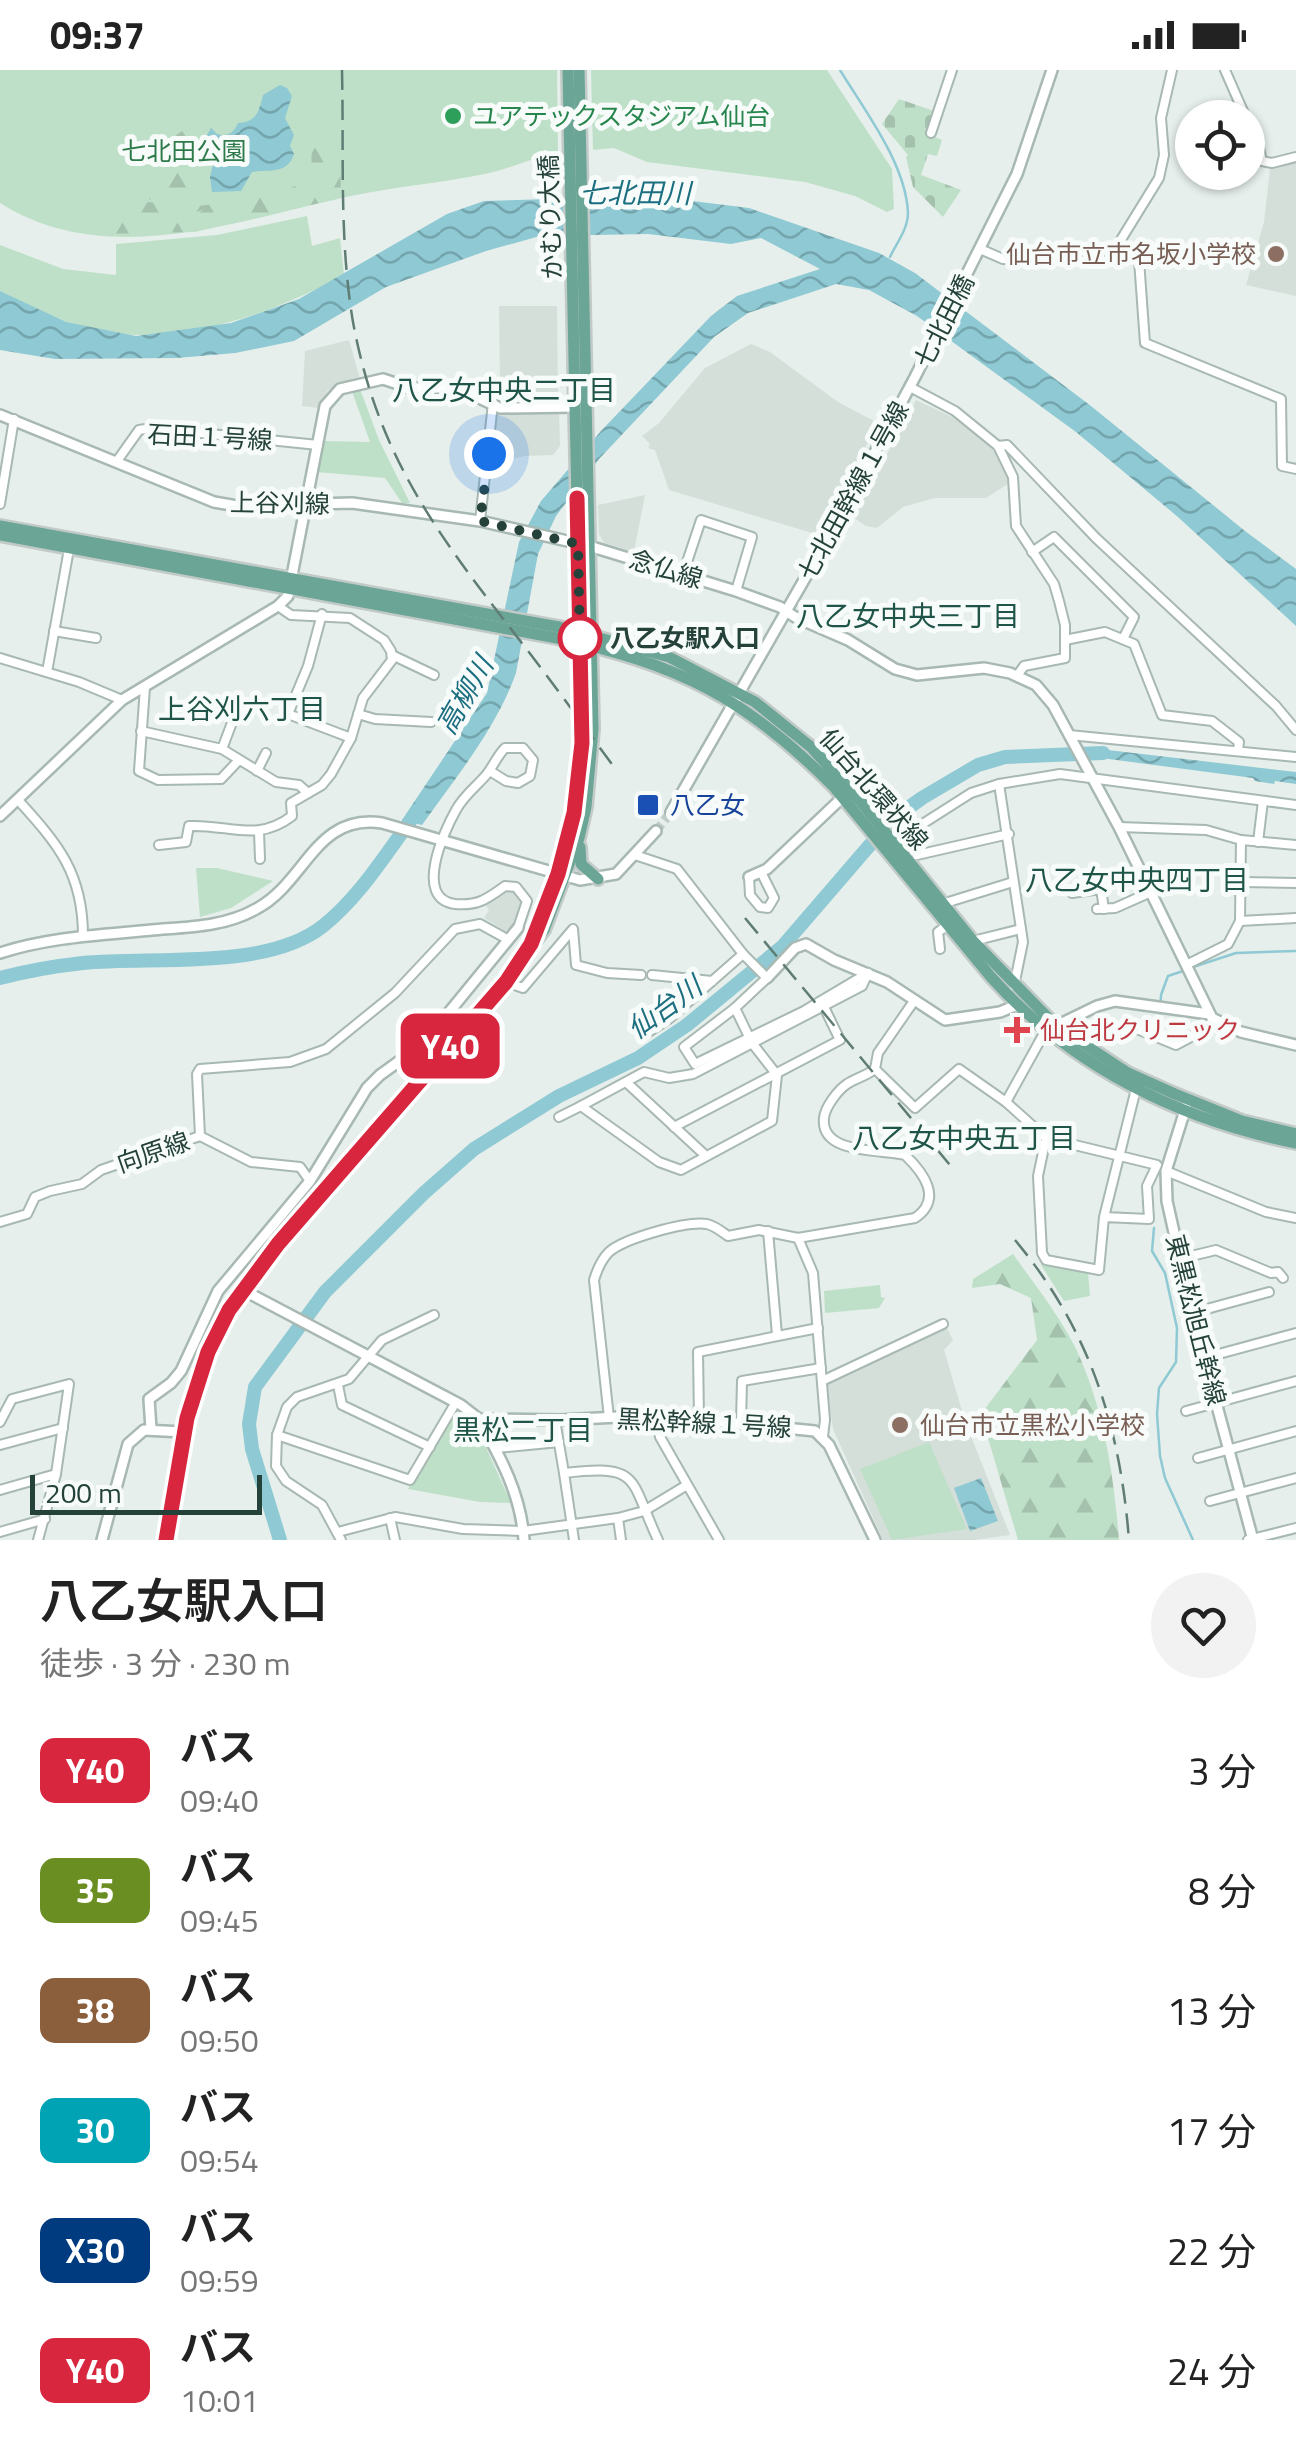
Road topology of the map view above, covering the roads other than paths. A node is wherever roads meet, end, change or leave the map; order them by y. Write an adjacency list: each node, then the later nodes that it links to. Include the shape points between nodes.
1 (568, 70): 8 (main road)
2 (579, 70): 8 (main road)
3 (952, 70): 9 (street)
4 (1052, 70): 12 (street, via 1017,174)
5 (1172, 70): 13 (street, via 1161,118 1160,178)
6 (1224, 70): 7 (street)
7 (1238, 100)
8 (575, 130): 14 (main road, かむり大橋)
9 (932, 133)
10 (1296, 157): 11 (street)
11 (1265, 162)
12 (980, 248): 13 (street, via 1019,260); 15 (street, 七北田橋)
13 (1114, 251): 23 (street, via 1139,260 1145,343 1282,398 1282,466)
14 (579, 303): 17 (main road); 30 (main road, via 587,440)
15 (912, 382): 21 (street); 37 (street, 七北田幹線１号線)
16 (493, 403): 17 (street); 20 (street, via 458,388 410,388 383,379 340,389 325,406); 26 (street)
17 (576, 407): 30 (main road)
18 (0, 415): 19 (street, 上谷刈線)
19 (14, 418): 22 (street, 上谷刈線); 24 (street)
20 (318, 445): 22 (street, 石田１号線, via 152,428 130,438); 25 (street)
21 (998, 446): 32 (street, via 1012,477 1016,526); 56 (street, via 1007,445)
22 (117, 462): 25 (street, 上谷刈線, via 214,502)
23 (1296, 468)
24 (0, 504)
25 (308, 506): 26 (street, 上谷刈線, via 352,504); 34 (street)
26 (480, 521): 29 (street, 上谷刈線)
27 (0, 526): 34 (main road, 仙台北環状線)
28 (0, 535): 31 (main road, 仙台北環状線)
29 (550, 538): 30 (street, 念仏線)
30 (584, 545): 33 (street, 念仏線); 41 (main road)
31 (69, 548): 34 (main road, 仙台北環状線); 39 (street)
32 (1032, 552): 42 (street, via 1054,584); 43 (street, via 1054,537 1134,617)
33 (684, 574): 35 (street, 念仏線); 35 (street, via 701,520 752,538)
34 (291, 585): 36 (street); 41 (main road, 仙台北環状線)
35 (736, 591): 37 (street, 念仏線)
36 (278, 606): 38 (street, via 291,615); 49 (street)
37 (784, 609): 48 (street, 念仏線, via 895,669 917,675 984,668); 50 (street, 七北田幹線１号線)
38 (322, 614): 44 (street, via 350,618 384,640); 58 (street, via 288,714)
39 (54, 631): 40 (street); 46 (street)
40 (96, 638)
41 (586, 638): 50 (main road, 仙台北環状線); 79 (main road, via 592,758); 89 (main road, via 579,784)
42 (1065, 640): 43 (street, via 1105,632); 48 (street, via 1065,658 1024,666)
43 (1124, 640): 60 (street, via 1134,644 1162,715 1212,721 1239,742)
44 (392, 654): 47 (street); 53 (street)
45 (0, 658): 46 (street)
46 (47, 672): 51 (street)
47 (434, 675)
48 (1017, 676): 57 (street, via 1036,685)
49 (145, 687): 51 (street); 55 (street)
50 (736, 698): 69 (main road, 仙台北環状線, via 788,727); 73 (street, 七北田幹線１号線)
51 (122, 700): 70 (street)
52 (236, 712): 59 (street)
53 (358, 714): 54 (street); 58 (street)
54 (431, 722)
55 (141, 730): 59 (street); 63 (street, via 139,771 158,780 221,780)
56 (1296, 730)
57 (1069, 736): 60 (street); 66 (street)
58 (351, 738): 68 (street, via 331,774)
59 (222, 749): 63 (street)
60 (1238, 750): 62 (street)
61 (266, 753): 64 (street)
62 (1296, 757)
63 (239, 760): 64 (street)
64 (257, 770): 68 (street)
65 (490, 771): 65 (street, via 510,746 523,748 533,760 530,776 518,783); 80 (street, via 464,798)
66 (1090, 774): 67 (street); 71 (street); 75 (street)
67 (999, 784): 78 (street); 78 (street, via 971,793 913,830 918,855)
68 (308, 793): 77 (street, via 291,803 292,816)
69 (847, 794): 83 (main road, 仙台北環状線); 88 (street)
70 (18, 800): 74 (street); 103 (street, via 66,857)
71 (1262, 800): 72 (street); 82 (street)
72 (1296, 806)
73 (671, 812)
74 (0, 816)
75 (1119, 827): 81 (street, via 1206,830); 95 (street)
76 (656, 831): 86 (street)
77 (259, 832): 84 (street, via 189,826 186,842); 87 (street)
78 (1009, 834): 92 (street)
79 (579, 838): 89 (main road); 91 (main road, via 582,864)
80 (444, 839): 89 (street); 101 (street, via 433,880 439,898 475,905 505,886 516,887 528,901); 103 (street, via 382,823 352,823 316,848 288,885 238,917 215,925)
81 (1241, 840): 82 (street); 93 (street)
82 (1258, 842): 85 (street)
83 (888, 844): 97 (main road, 仙台北環状線); 100 (main road, 仙台北環状線)
84 (159, 845)
85 (1296, 845)
86 (635, 855): 91 (street, via 616,874); 108 (street, via 677,870)
87 (260, 858)
88 (761, 872): 90 (street); 90 (street, via 774,898 768,908 750,895)
89 (562, 876): 91 (street); 115 (main road, via 544,930)
90 (750, 877)
91 (598, 879)
92 (1013, 882): 97 (street); 102 (street)
93 (1240, 882): 94 (street); 99 (street)
94 (1296, 883)
95 (1151, 892): 96 (street, via 1100,909 1100,889); 109 (street)
96 (1072, 893)
97 (942, 904): 105 (main road, 仙台北環状線)
98 (1296, 918): 99 (street)
99 (1240, 921): 109 (street, via 1228,944)
100 (948, 925): 106 (street, via 938,932); 118 (main road, 仙台北環状線)
101 (518, 928): 104 (street)
102 (1020, 929): 105 (street); 116 (street)
103 (84, 936): 107 (street)
104 (508, 938): 138 (street, via 480,924 456,929 373,1012 309,1056 200,1069); 144 (street, via 422,1044 374,1080)
105 (973, 942): 116 (main road, 仙台北環状線)
106 (940, 949)
107 (0, 953)
108 (744, 955): 113 (street); 114 (street)
109 (1188, 969): 121 (street)
110 (868, 974): 113 (street, via 806,944); 117 (street); 119 (street, via 862,986); 126 (street)
111 (641, 975): 115 (street, via 576,965 572,929 524,988)
112 (652, 975): 114 (street)
113 (764, 976): 120 (street)
114 (714, 981): 125 (street)
115 (506, 982): 152 (main road)
116 (1014, 986): 123 (main road, 仙台北環状線)
117 (914, 1001): 118 (street, via 944,1020); 128 (street, via 878,1053)
118 (1017, 1005): 123 (main road, 仙台北環状線)
119 (824, 1007): 126 (street); 129 (street, via 840,1040)
120 (735, 1008): 126 (street); 126 (street, via 684,1047 695,1064)
121 (1209, 1014): 122 (street); 123 (street, via 1106,1002)
122 (1216, 1023): 124 (street, via 1176,1044); 127 (street)
123 (1052, 1028): 131 (main road, 仙台北環状線, via 1102,1070); 132 (street); 134 (main road, 仙台北環状線)
124 (1137, 1029)
125 (647, 1033)
126 (750, 1040): 129 (street); 130 (street, via 694,1074 644,1072)
127 (1296, 1045)
128 (875, 1069): 132 (street, via 914,1108 959,1069); 149 (street, via 846,1086 826,1109 826,1132 850,1147 904,1155 929,1185 930,1202 915,1218)
129 (777, 1075): 136 (street); 142 (street, via 772,1121)
130 (626, 1082): 133 (street); 136 (street)
131 (1136, 1088): 134 (main road, 仙台北環状線); 141 (street)
132 (1006, 1102): 139 (street)
133 (581, 1106): 135 (street); 142 (street, via 660,1162 681,1170)
134 (1187, 1106): 137 (main road, 仙台北環状線); 140 (main road, 仙台北環状線, via 1238,1130); 143 (street, 東黒松旭丘幹線)
135 (559, 1117)
136 (674, 1127): 142 (street)
137 (1296, 1134)
138 (200, 1136): 144 (street, 向原線, via 250,1162 300,1166); 147 (street, 向原線, via 35,1197 28,1214)
139 (1046, 1138): 141 (street); 145 (street, via 1038,1176 1046,1260 1099,1270)
140 (1296, 1143)
141 (1121, 1154): 145 (street); 145 (street, via 1157,1165 1147,1186 1149,1219)
142 (706, 1156)
143 (1166, 1171): 146 (street); 150 (street, 東黒松旭丘幹線)
144 (310, 1181): 177 (street, via 218,1292 182,1370 148,1399)
145 (1104, 1216)
146 (1296, 1218)
147 (0, 1222)
148 (768, 1232): 149 (street); 159 (street); 170 (street, via 728,1236 713,1225 694,1224 630,1240 604,1256 594,1280)
149 (798, 1238): 157 (street, via 814,1273)
150 (1179, 1259): 151 (street, via 1216,1250); 154 (street, 東黒松旭丘幹線)
151 (1283, 1278)
152 (242, 1289): 160 (street); 179 (main road, via 208,1352)
153 (1269, 1292): 154 (street)
154 (1192, 1313): 161 (street, 東黒松旭丘幹線)
155 (434, 1315): 160 (street, via 382,1340)
156 (943, 1324): 163 (street)
157 (818, 1328): 159 (street); 162 (street)
158 (1296, 1334): 161 (street)
159 (777, 1335): 172 (street, via 698,1352)
160 (369, 1358): 165 (street); 166 (street)
161 (1204, 1358): 167 (street, 東黒松旭丘幹線)
162 (821, 1368): 163 (street); 175 (street, via 742,1381)
163 (822, 1381): 181 (street)
164 (1296, 1381): 167 (street)
165 (338, 1385): 180 (street, via 298,1397); 184 (street, via 342,1405)
166 (456, 1402): 171 (street); 184 (street)
167 (1216, 1403): 168 (street); 186 (street, 東黒松旭丘幹線)
168 (1186, 1410)
169 (656, 1415): 170 (street, 黒松幹線１号線); 172 (street, 黒松幹線１号線); 191 (street, via 660,1437)
170 (610, 1418): 173 (street, 黒松幹線１号線)
171 (479, 1419): 173 (street, 黒松幹線１号線); 185 (street)
172 (699, 1419): 175 (street, 黒松幹線１号線)
173 (556, 1420): 182 (street)
174 (0, 1422): 176 (street, via 12,1399 68,1384)
175 (741, 1422): 181 (street, 黒松幹線１号線)
176 (63, 1428): 183 (street); 189 (street)
177 (151, 1429): 179 (street); 206 (street, via 128,1444)
178 (1296, 1431): 186 (street)
179 (183, 1432): 207 (main road)
180 (277, 1435): 184 (street, via 410,1480); 204 (street, via 280,1475 322,1505)
181 (822, 1436): 214 (street, 黒松幹線１号線)
182 (559, 1442): 185 (street); 188 (street)
183 (0, 1445)
184 (430, 1447)
185 (496, 1448): 203 (street, via 518,1499)
186 (1228, 1450): 187 (street); 193 (street, 東黒松旭丘幹線)
187 (1198, 1458)
188 (564, 1473): 195 (street, via 624,1474); 199 (street)
189 (56, 1474): 192 (street); 198 (street)
190 (1296, 1478): 193 (street)
191 (687, 1484): 195 (street); 213 (street)
192 (0, 1490)
193 (1240, 1493): 194 (street); 215 (street, 東黒松旭丘幹線)
194 (1210, 1501)
195 (644, 1512): 197 (street); 212 (street)
196 (390, 1518): 201 (street); 204 (street); 208 (street)
197 (618, 1518): 199 (street); 211 (street)
198 (45, 1519): 202 (street); 205 (street)
199 (573, 1524): 203 (street); 210 (street)
200 (1296, 1528): 215 (street)
201 (463, 1529): 203 (street); 209 (street)
202 (0, 1532)
203 (523, 1535)
204 (340, 1536)
205 (38, 1540)
206 (102, 1540)
207 (166, 1540)
208 (395, 1540)
209 (462, 1540)
210 (574, 1540)
211 (621, 1540)
212 (658, 1540)
213 (720, 1540)
214 (876, 1540)
215 (1251, 1540)

